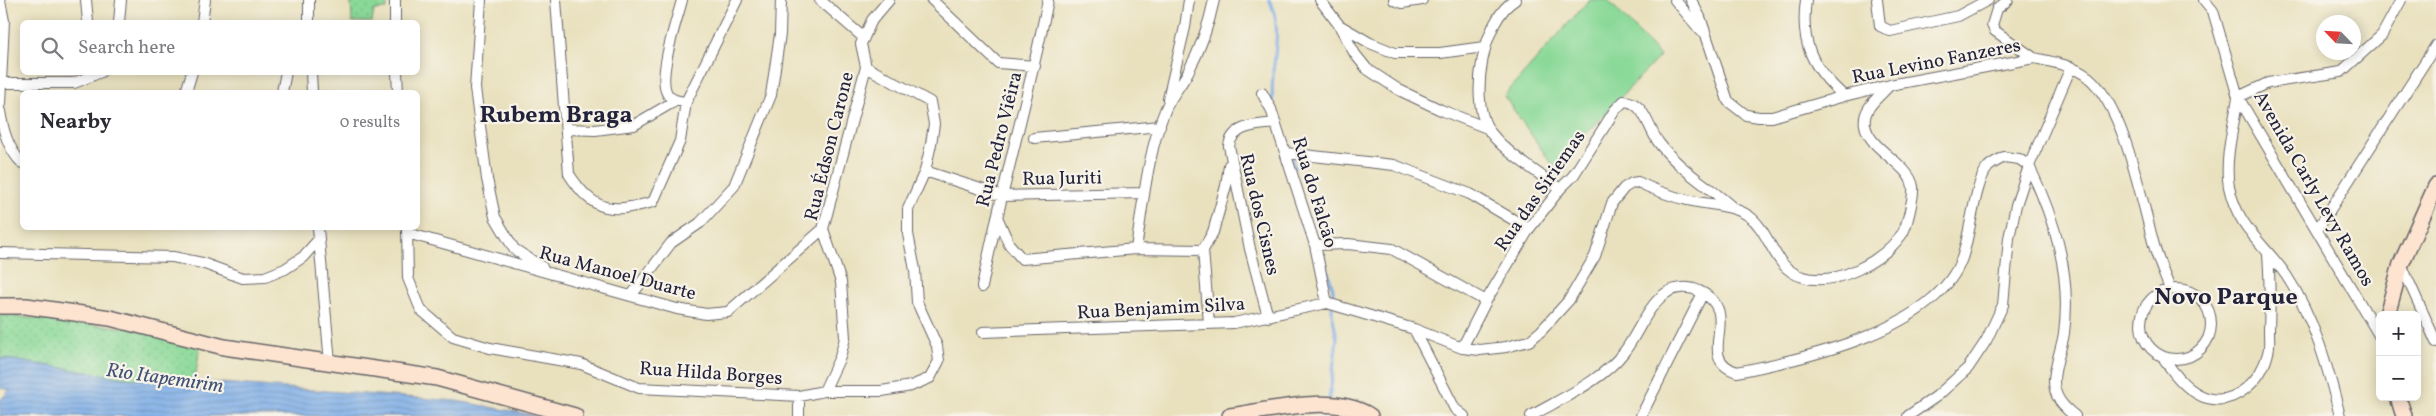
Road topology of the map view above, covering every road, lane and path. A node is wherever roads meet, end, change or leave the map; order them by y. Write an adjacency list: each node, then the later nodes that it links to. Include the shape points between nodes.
1 (86, 0): 30 (street)
2 (120, 0): 31 (street)
3 (206, 0): 32 (street)
4 (309, 0): 33 (street)
5 (395, 0): 34 (street)
6 (481, 0): 91 (street, via 475,88 495,217 514,249)
7 (556, 0): 66 (street)
8 (682, 0): 58 (street, via 664,76 667,94)
9 (737, 0): 59 (street)
10 (781, 0): 95 (street, via 780,34 771,95 734,186 700,223 671,243)
11 (820, 0): 37 (street)
12 (889, 0): 37 (street, Rua Édson Carone, via 872,20)
13 (932, 0): 41 (street, via 998,63)
14 (1048, 0): 41 (street, Rua Pedro Viêira)
15 (1189, 0): 61 (street)
16 (1214, 0): 61 (street, via 1195,56)
17 (1320, 0): 35 (street)
18 (1394, 0): 19 (street, via 1402,3)
19 (1422, 0)
20 (1515, 0): 39 (street, via 1492,24)
21 (1675, 0): 36 (street)
22 (1691, 0): 36 (street, Rua Levino Fanzeres)
23 (1806, 0): 56 (street, via 1803,18 1812,60 1826,80)
24 (1876, 0): 25 (street, via 1880,26 1890,31 1958,16)
25 (1988, 0)
26 (2008, 0): 40 (street, via 1997,9 1992,25 1995,31)
27 (2204, 0): 57 (street, Avenida Carly Levy Ramos, via 2213,10)
28 (2401, 0): 57 (street, via 2382,35 2341,72 2268,83)
29 (0, 1): 49 (street, via 4,21)
30 (88, 20)
31 (119, 20)
32 (202, 20)
33 (308, 20)
34 (396, 20)
35 (1339, 25): 39 (street, via 1395,53 1440,53); 65 (street, via 1366,69 1399,90)
36 (1704, 34): 56 (street, Rua Levino Fanzeres, via 1728,101 1746,115 1772,117)
37 (864, 38): 42 (street, Rua Édson Carone, via 861,44)
38 (2436, 45): 83 (street)
39 (1484, 47): 65 (street, via 1482,103)
40 (2034, 58): 43 (street, Rua Levino Fanzeres); 50 (street, Rua Levino Fanzeres)
41 (1035, 66): 76 (street, Rua Pedro Viêira)
42 (866, 67): 72 (street, Rua Hilda Borges, via 930,102 934,124); 79 (street, Rua Édson Carone)
43 (2071, 67): 71 (street); 93 (street, Rua Levino Fanzeres, via 2088,77 2100,90 2121,129 2156,252)
44 (191, 75): 51 (street)
45 (285, 75): 52 (street)
46 (311, 75): 53 (street)
47 (397, 75): 54 (street)
48 (84, 77): 49 (street, via 74,83)
49 (2, 83): 60 (street)
50 (1890, 86): 56 (street, Rua Levino Fanzeres); 77 (street, via 1872,103 1866,114 1865,126 1872,140 1908,176 1913,187 1904,233 1888,250 1839,276 1821,280 1802,277 1787,268 1750,217)
51 (187, 90)
52 (282, 90)
53 (312, 90)
54 (398, 90)
55 (1262, 93): 63 (street, Rua do Falcão)
56 (1844, 96)
57 (2238, 97): 83 (street, Avenida Carly Levy Ramos); 89 (street, via 2229,155 2229,186 2241,222)
58 (675, 101): 59 (street); 66 (street, via 634,125 595,130)
59 (686, 102): 66 (street, via 680,141 653,202 628,209 612,209 582,194 569,174)
60 (0, 104)
61 (1167, 106): 64 (street)
62 (0, 110): 70 (street, via 4,132)
63 (1276, 123): 68 (street, Rua do Falcão); 69 (street, Rua dos Cisnes, via 1246,126 1234,135 1229,142)
64 (1160, 126): 67 (street); 75 (street)
65 (1488, 128): 74 (street, via 1507,148)
66 (567, 129)
67 (1034, 138)
68 (1286, 153): 80 (street, via 1394,165 1470,194); 85 (street, Rua do Falcão)
69 (1230, 160): 87 (street, via 1213,232); 100 (street, Rua dos Cisnes)
70 (20, 161)
71 (2029, 166): 94 (street, via 2019,159 2004,157 1988,167 1978,190 1961,260 1939,294 1916,312 1881,330 1822,354 1737,372 1726,368 1718,355 1720,313 1716,303); 119 (street, via 2016,205 2003,304 1989,334 1968,368); 120 (street, via 2048,206 2061,253 2066,288 2064,332 2054,381 2060,402)
72 (925, 171): 76 (street, Rua Juriti); 109 (street, Rua Hilda Borges, via 908,209 908,234 917,302 937,346 939,361 930,378 910,386 882,391)
73 (2436, 186): 90 (street)
74 (1560, 189): 77 (street, Rua das Siriemas, via 1573,176 1624,101 1641,110 1659,143 1685,169); 80 (street, Rua das Siriemas)
75 (1144, 193): 76 (street, Rua Juriti); 86 (street)
76 (1002, 196): 78 (street, Rua Pedro Viêira)
77 (1734, 209): 106 (street, Rua Benjamim Silva, via 1668,195 1632,182 1612,203 1595,256 1570,300 1541,331 1529,341 1506,347)
78 (997, 214): 86 (street, via 1009,244 1022,259); 92 (street, Rua Pedro Viêira)
79 (823, 229): 95 (street, Rua Manoel Duarte, via 728,312 706,314 687,311); 109 (street, Rua Édson Carone, via 841,282 845,338)
80 (1529, 229): 96 (street, Rua das Siriemas)
81 (318, 230): 84 (street)
82 (407, 230): 91 (street, Rua Manoel Duarte); 110 (street, Rua Hilda Borges, via 408,278 421,310 453,337 490,348 581,364 639,388)
83 (2317, 230): 103 (street, Avenida Carly Levy Ramos)
84 (319, 239): 88 (street, via 302,257 265,278 243,278 202,263 173,257); 108 (street)
85 (1315, 245): 96 (street, via 1348,244 1392,249); 97 (street, Rua do Falcão)
86 (1136, 249): 87 (street)
87 (1204, 250): 101 (street)
88 (0, 253)
89 (2268, 254): 107 (street, via 2271,285 2268,353 2256,379 2240,394 2207,398 2175,375); 121 (street, via 2286,274 2309,317)
90 (2400, 264): 99 (street); 105 (street)
91 (549, 272): 95 (street, Rua Manoel Duarte)
92 (982, 287)
93 (2170, 289): 107 (street, via 2150,301 2141,322 2147,345); 107 (street, via 2187,290 2202,299 2209,308 2211,332 2207,342 2189,358)
94 (1703, 293): 117 (street, via 1682,288 1666,294 1644,318 1624,352 1600,375); 118 (street)
95 (631, 296)
96 (1486, 301): 106 (street, Rua das Siriemas)
97 (1327, 303): 100 (street, Rua Benjamim Silva); 102 (street, Rua Benjamim Silva)
98 (0, 306): 108 (street, via 26,306 110,318 224,348)
99 (2388, 311)
100 (1268, 317): 101 (street, Rua Benjamim Silva)
101 (1209, 324): 104 (street, Rua Benjamim Silva)
102 (1414, 329): 106 (street, Rua Benjamim Silva); 116 (street, via 1455,410)
103 (2376, 330)
104 (983, 332)
105 (2436, 342)
106 (1462, 348)
107 (2163, 357)
108 (330, 363): 112 (street, via 437,378)
109 (824, 391): 110 (street, Rua Hilda Borges)
110 (799, 396): 113 (street)
111 (2399, 401): 122 (street)
112 (576, 416)
113 (799, 416)
114 (1230, 416): 115 (street, via 1307,405 1344,405)
115 (1370, 416)
116 (1464, 416)
117 (1531, 416)
118 (1641, 416)
119 (1908, 416)
120 (2075, 416)
121 (2340, 416)
122 (2404, 416)

